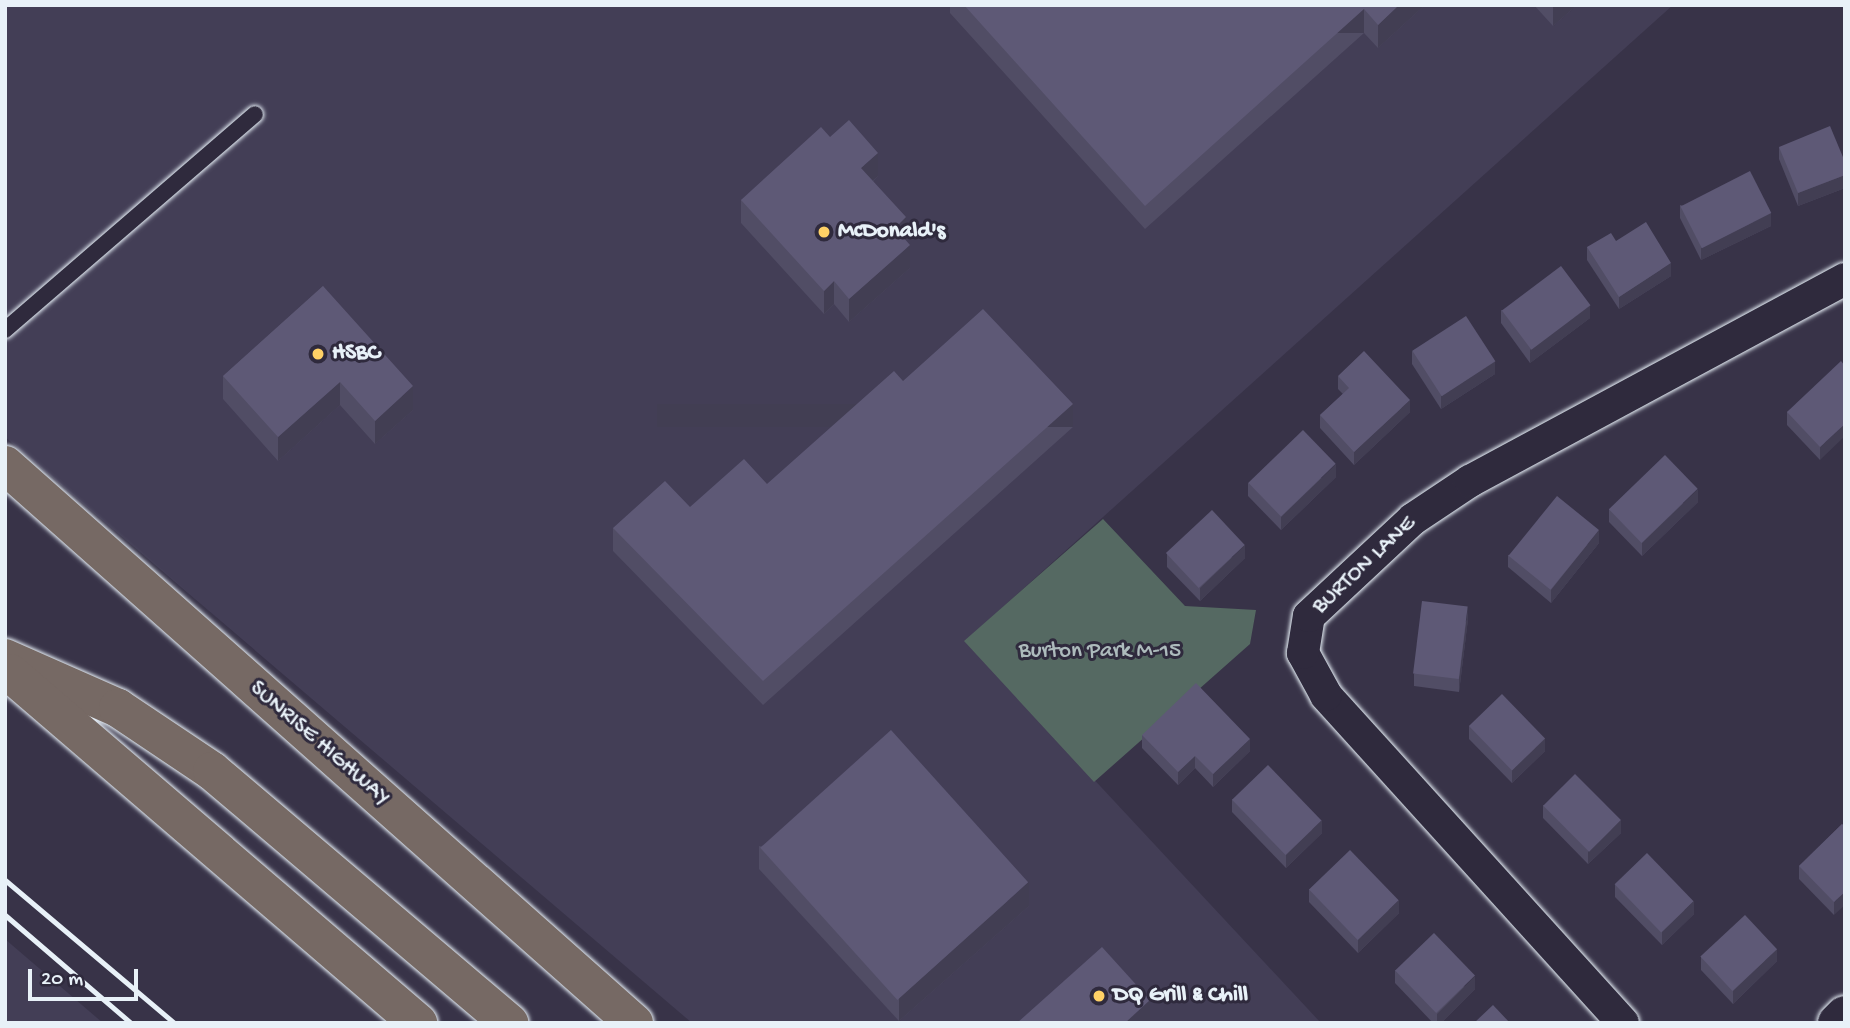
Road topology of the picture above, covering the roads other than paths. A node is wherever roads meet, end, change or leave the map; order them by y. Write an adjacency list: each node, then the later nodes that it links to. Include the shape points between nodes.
1 (256, 114): 3 (lane)
2 (1845, 279): 11 (street, BURTON LANE, via 1470,481 1413,519 1309,616 1303,653 1326,695)
3 (5, 330)
4 (5, 465): 10 (highway, SUNRISE HIGHWAY)
5 (5, 657): 9 (highway, via 118,708 212,771)
6 (5, 669): 8 (highway)
7 (1845, 1015): 12 (street)
8 (418, 1023)
9 (509, 1023)
10 (634, 1023)
11 (1623, 1023)
12 (1837, 1023)

